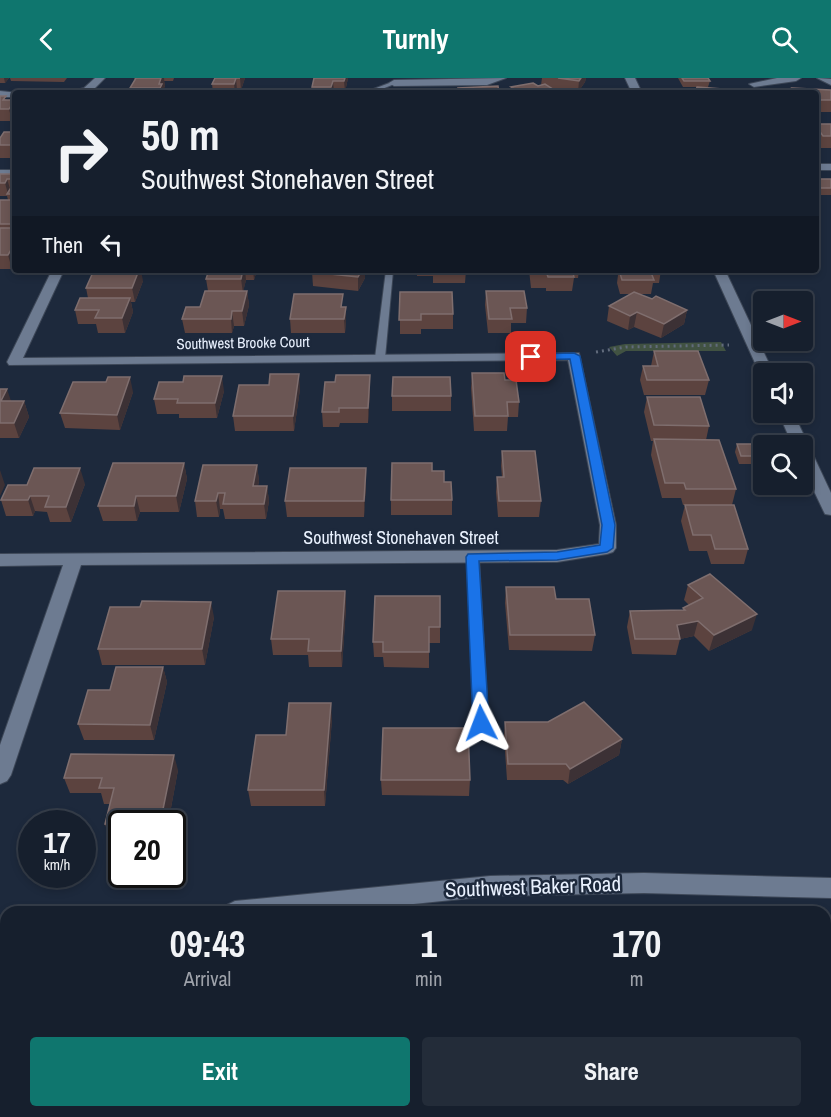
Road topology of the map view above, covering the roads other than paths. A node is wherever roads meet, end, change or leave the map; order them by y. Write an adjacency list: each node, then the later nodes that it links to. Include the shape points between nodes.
1 (100, 78): 8 (street)
2 (501, 78): 6 (street, via 486,82)
3 (796, 78): 7 (street)
4 (822, 78): 5 (street)
5 (831, 82)
6 (394, 83): 9 (lane)
7 (754, 84)
8 (88, 90)
9 (374, 90)
10 (57, 273): 14 (street, Southwest Brooke Court, via 14,362)
11 (389, 273): 14 (lane)
12 (720, 273): 15 (street)
13 (574, 356): 14 (street, Southwest Brooke Court); 18 (street, Southwest Stonehaven Street, via 608,525 607,548 557,556)
14 (381, 358)
15 (762, 363)
16 (813, 471): 17 (street)
17 (831, 510)
18 (473, 557): 19 (street, Southwest Stonehaven Street); 21 (lane)
19 (74, 560): 20 (street, Southwest Stonehaven Street); 22 (street)
20 (0, 561)
21 (481, 723)
22 (0, 775)
23 (831, 888): 24 (street, Southwest Baker Road, via 644,883 501,886)
24 (296, 906)

